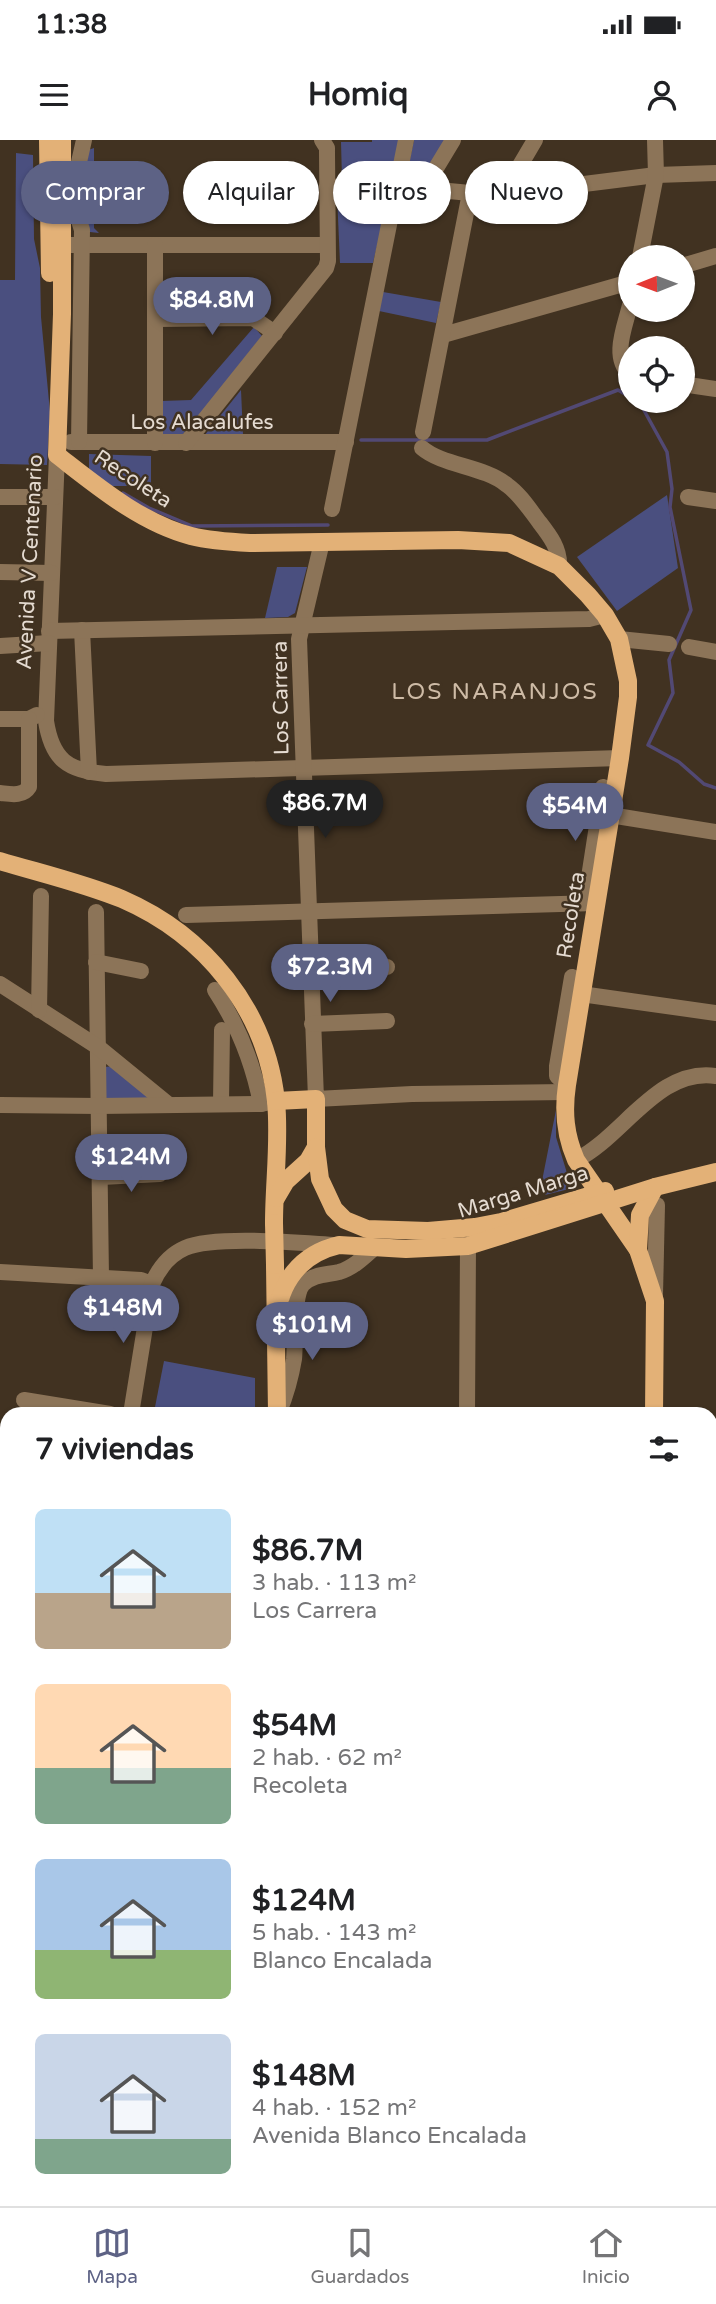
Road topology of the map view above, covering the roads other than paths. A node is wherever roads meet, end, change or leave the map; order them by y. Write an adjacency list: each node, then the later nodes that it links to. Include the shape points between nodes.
1 (48, 140): 32 (main road, Avenida V Centenario, via 51,314)
2 (62, 140): 19 (main road, Avenida V Centenario)
3 (84, 140): 23 (street, via 77,171)
4 (322, 140): 15 (street, via 327,148)
5 (406, 140): 9 (street)
6 (453, 140): 10 (street)
7 (535, 140): 11 (street)
8 (655, 140): 13 (street)
9 (402, 161)
10 (440, 161)
11 (523, 161)
12 (716, 173): 13 (street)
13 (656, 175): 14 (street); 22 (street)
14 (588, 182)
15 (327, 186): 16 (street); 21 (street)
16 (333, 187)
17 (465, 219): 29 (street)
18 (389, 224): 34 (street)
19 (62, 245): 23 (street); 32 (main road, Avenida V Centenario)
20 (155, 245): 21 (street); 23 (street); 27 (street)
21 (327, 245): 28 (street, via 326,268)
22 (642, 245)
23 (81, 246): 33 (street)
24 (716, 256): 25 (street)
25 (695, 262)
26 (618, 285): 29 (street)
27 (155, 319): 28 (street, via 253,318); 35 (street)
28 (275, 333): 36 (street)
29 (443, 335): 44 (street, Recoleta, via 422,440 429,454 507,484 547,532 559,554)
30 (695, 386): 31 (street)
31 (716, 389)
32 (59, 415): 37 (main road, Avenida V Centenario)
33 (79, 442): 35 (street, Los Alacalufes); 37 (street, Los Alacalufes)
34 (346, 442): 36 (street, Los Alacalufes); 42 (street)
35 (155, 443): 36 (street, Los Alacalufes)
36 (186, 443)
37 (58, 448): 39 (street, Avenida V Centenario); 43 (main road, Recoleta, via 138,513 167,528 220,542)
38 (0, 497): 39 (street)
39 (55, 497): 46 (street, Avenida V Centenario)
40 (688, 497): 41 (street)
41 (716, 501)
42 (332, 509)
43 (322, 542): 44 (main road, Recoleta, via 509,543); 48 (street, Los Carrera)
44 (559, 566): 47 (main road, Recoleta)
45 (0, 572): 46 (street)
46 (52, 573): 50 (street, Avenida V Centenario)
47 (605, 615): 48 (street); 51 (main road, Recoleta)
48 (301, 626): 49 (street); 60 (street, Los Carrera)
49 (82, 630): 50 (street); 61 (street)
50 (49, 637): 53 (street); 56 (street, Avenida V Centenario)
51 (619, 639): 52 (street); 59 (main road, Recoleta, via 628,681)
52 (669, 644)
53 (0, 646)
54 (689, 648): 55 (street)
55 (716, 652)
56 (46, 711): 58 (street); 61 (street, Avenida V Centenario, via 53,750 64,762)
57 (0, 719): 58 (street)
58 (29, 719): 63 (street, via 29,787 20,794)
59 (620, 758): 60 (street); 64 (main road, Recoleta)
60 (304, 769): 61 (street); 70 (street, Los Carrera)
61 (89, 772)
62 (603, 787): 68 (street, Recoleta)
63 (0, 793)
64 (610, 815): 65 (street); 68 (main road, Recoleta)
65 (716, 832)
66 (0, 862): 90 (main road, via 120,898 196,945 243,1001 270,1072)
67 (41, 896): 80 (street)
68 (590, 903): 70 (street); 79 (main road, Recoleta)
69 (96, 912): 72 (street)
70 (309, 912): 71 (street); 74 (street, Los Carrera)
71 (186, 915)
72 (96, 962): 75 (street); 86 (street)
73 (387, 967): 74 (street)
74 (311, 970): 83 (street, Los Carrera)
75 (141, 971)
76 (572, 977): 88 (street, Recoleta, via 557,1066 557,1076)
77 (0, 984): 80 (street)
78 (215, 990): 90 (street, via 231,1014)
79 (581, 994): 81 (street); 88 (main road, Recoleta)
80 (39, 1010): 86 (street)
81 (716, 1013)
82 (347, 1014): 83 (street)
83 (312, 1020): 84 (street); 89 (street, Los Carrera)
84 (387, 1021)
85 (222, 1030): 91 (street)
86 (99, 1047): 93 (street); 94 (street)
87 (716, 1076): 96 (street, via 695,1075 669,1085 592,1152)
88 (566, 1089): 89 (street); 96 (main road, Recoleta, via 564,1118)
89 (316, 1099): 90 (main road); 95 (main road)
90 (268, 1102): 91 (street); 103 (main road)
91 (221, 1103): 93 (street)
92 (0, 1105): 94 (street)
93 (169, 1105): 94 (street)
94 (99, 1107): 100 (street)
95 (316, 1147): 103 (main road); 104 (main road, via 328,1200 345,1220 359,1227 428,1231)
96 (576, 1160): 102 (main road, Recoleta)
97 (716, 1160): 102 (main road, Marga Marga)
98 (716, 1172): 101 (main road, Marga Marga)
99 (160, 1174): 100 (street)
100 (100, 1177): 110 (street)
101 (656, 1196): 102 (main road, Marga Marga); 108 (main road, via 640,1214); 112 (street)
102 (600, 1198): 104 (main road, Marga Marga); 106 (main road, Marga Marga); 108 (main road, Recoleta)
103 (274, 1201): 113 (main road, bridge)
104 (495, 1225): 105 (street, Marga Marga, via 462,1235); 106 (street)
105 (339, 1245): 107 (main road, Marga Marga); 111 (street, Marga Marga, via 199,1244 172,1256); 113 (main road, via 311,1256 295,1269 280,1296)
106 (468, 1246): 107 (main road, Marga Marga); 119 (street)
107 (374, 1248): 118 (street, via 340,1272 317,1275 300,1289 293,1360)
108 (638, 1250): 112 (main road)
109 (0, 1272): 110 (street)
110 (101, 1278): 111 (street)
111 (152, 1283): 116 (street)
112 (655, 1301): 120 (main road)
113 (275, 1321): 117 (main road)
114 (24, 1400): 115 (street)
115 (67, 1407)
116 (132, 1407)
117 (278, 1407)
118 (281, 1407)
119 (467, 1407)
120 (653, 1407)

